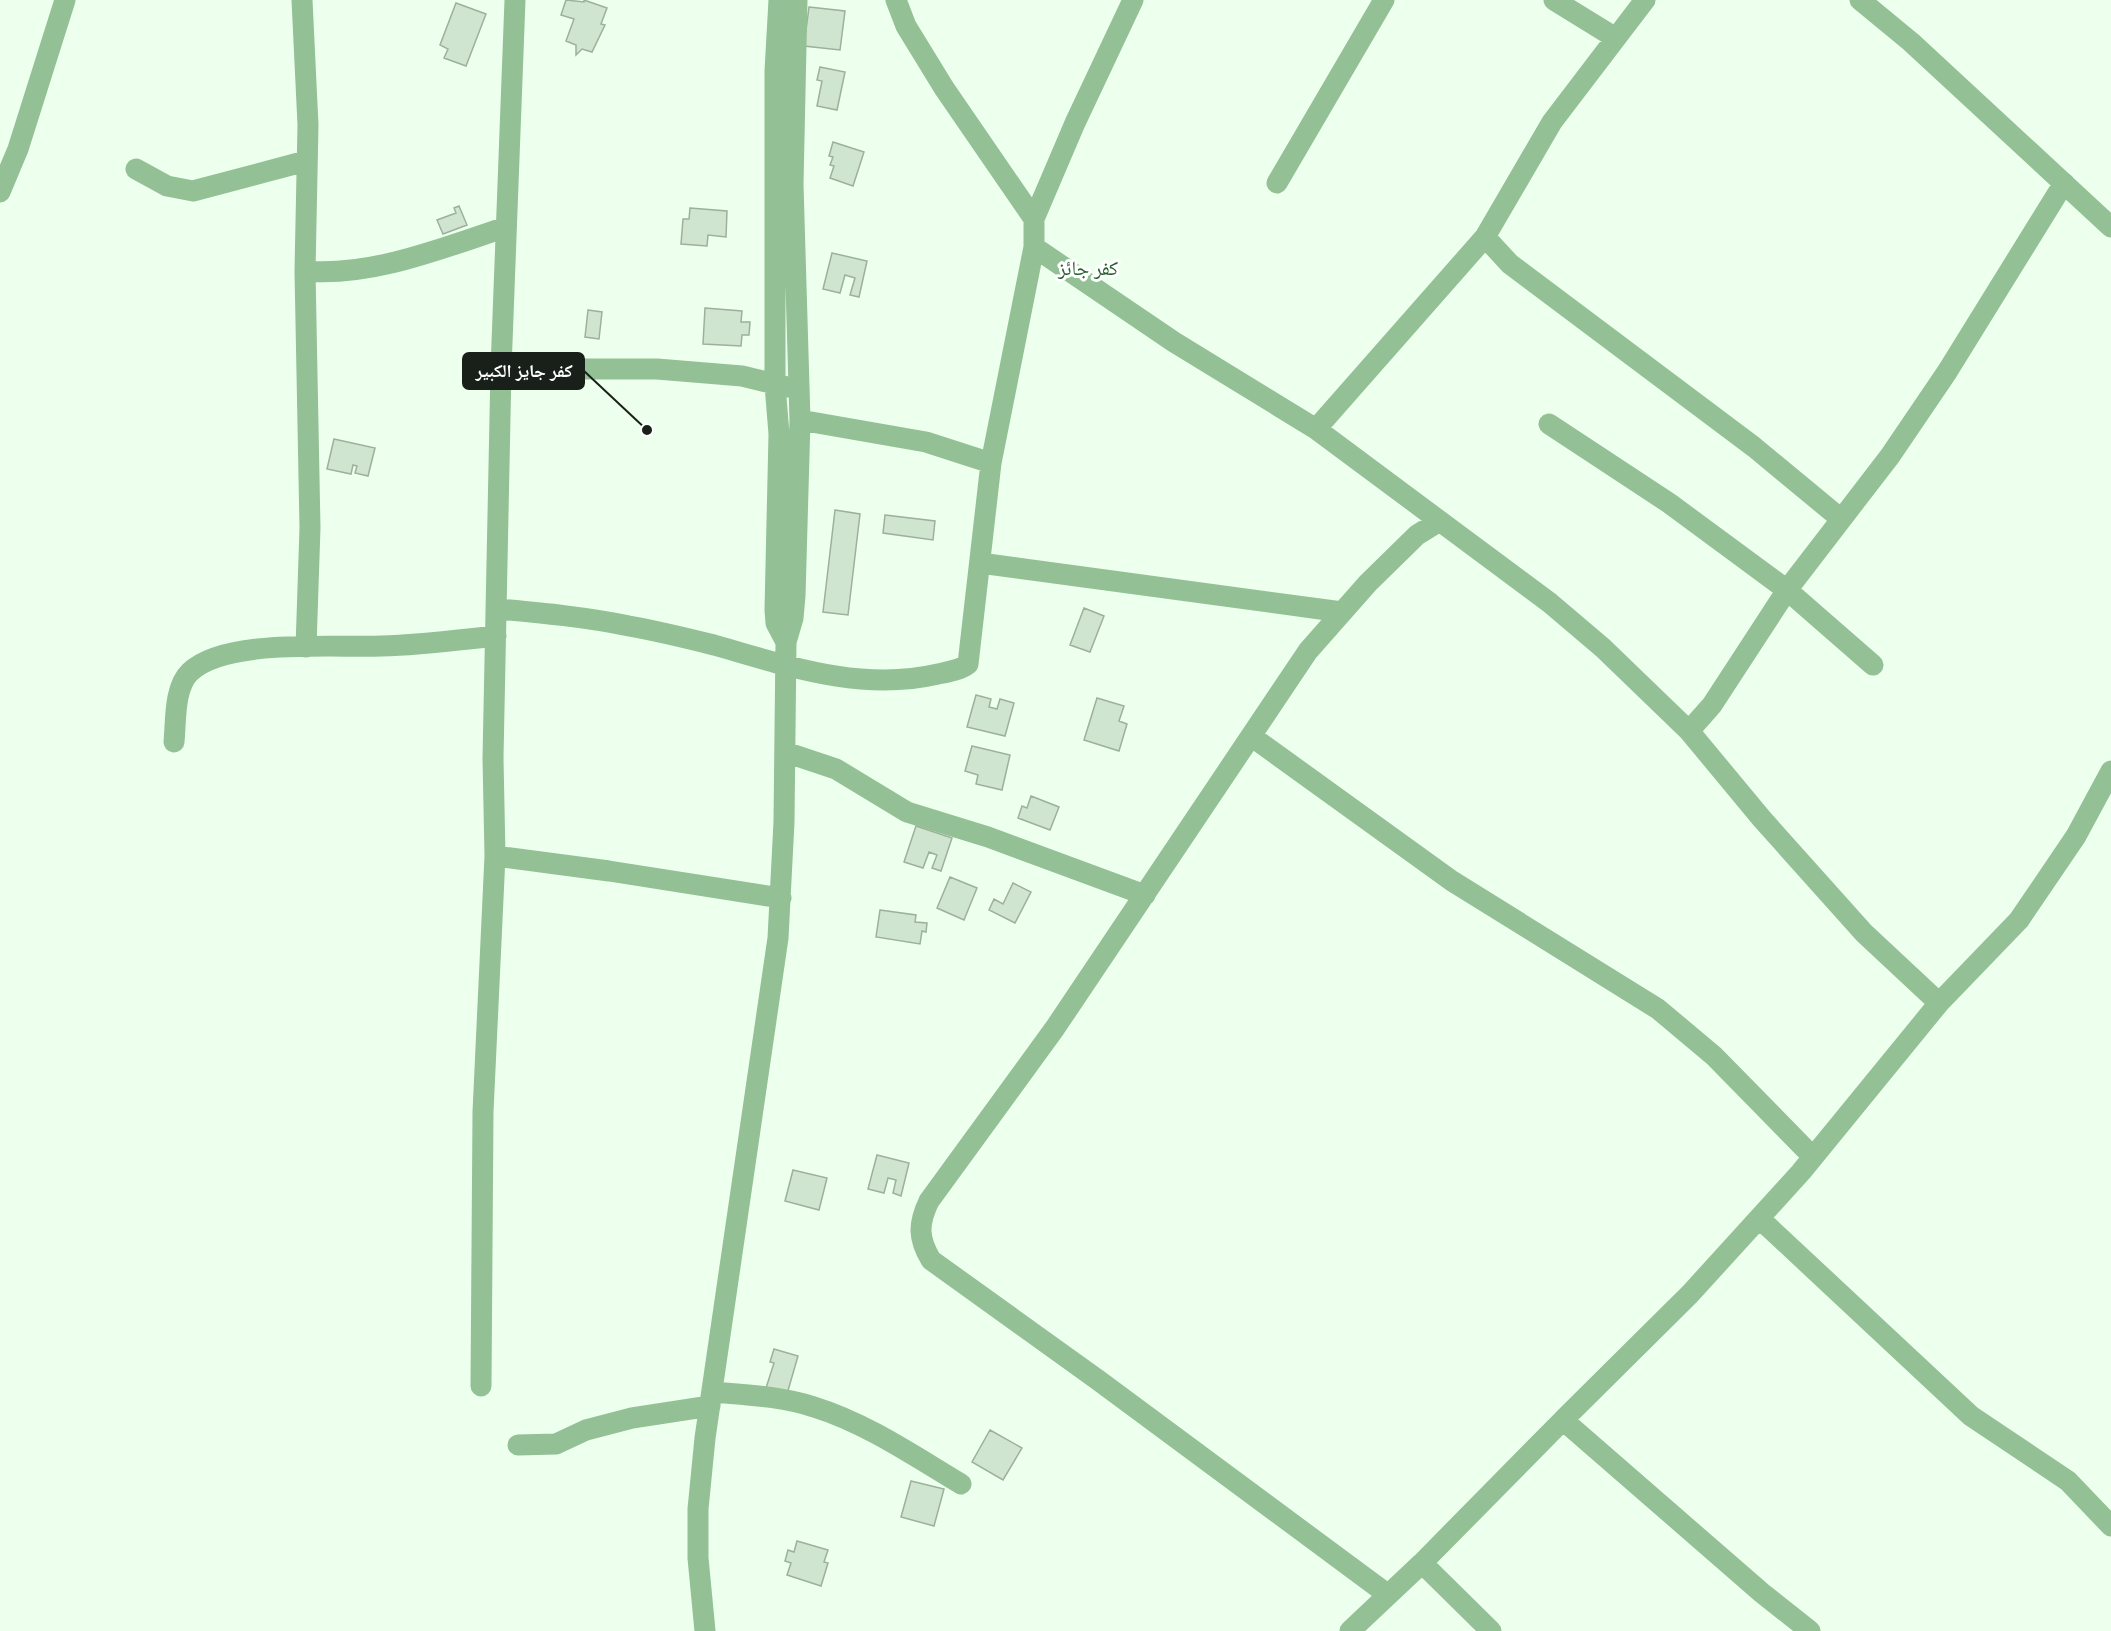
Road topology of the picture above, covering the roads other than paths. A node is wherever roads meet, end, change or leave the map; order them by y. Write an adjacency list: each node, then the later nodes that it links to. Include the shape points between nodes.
1 (65, 0): 17 (street, via 18,149)
2 (302, 0): 13 (street)
3 (515, 0): 19 (street)
4 (778, 0): 25 (street)
5 (797, 0): 26 (street, via 793,184)
6 (896, 0): 18 (street, via 906,26 944,88)
7 (1133, 0): 18 (street)
8 (1384, 0): 15 (street)
9 (1554, 0): 12 (street)
10 (1645, 0): 12 (street)
11 (1860, 0): 16 (street)
12 (1614, 37): 21 (street, via 1552,122)
13 (306, 161): 14 (street, via 193,191 167,186); 23 (street)
14 (136, 169)
15 (1277, 183)
16 (2064, 183): 20 (street); 31 (street, via 1952,364 1890,456)
17 (0, 192)
18 (1034, 219): 22 (street)
19 (506, 227): 23 (street, via 372,268 329,274); 24 (street)
20 (2111, 227)
21 (1485, 237): 29 (street); 31 (street, via 1510,264 1754,447)
22 (1034, 247): 29 (street, via 1174,342); 30 (street)
23 (305, 271): 39 (street, via 310,528)
24 (501, 369): 25 (street, via 657,369 742,376); 35 (street)
25 (774, 385): 26 (street); 38 (street, via 779,434 775,610 776,623)
26 (798, 389): 27 (street)
27 (800, 420): 30 (street, via 926,442); 38 (street, via 795,596)
28 (1549, 424): 34 (street, via 1669,503)
29 (1316, 429): 32 (street)
30 (992, 463): 33 (street)
31 (1841, 519): 34 (street)
32 (1438, 522): 36 (street, via 1401,550); 42 (street, via 1550,603)
33 (980, 563): 36 (street); 41 (street, via 965,666 892,681 859,680)
34 (1787, 590): 40 (street); 42 (street, via 1712,705)
35 (498, 609): 37 (street); 41 (street, via 629,626)
36 (1342, 612): 43 (street, via 1296,667)
37 (496, 636): 39 (street, via 384,646); 47 (street)
38 (786, 642): 41 (street)
39 (306, 647): 44 (street, via 253,650 202,663 183,681)
40 (1873, 665)
41 (786, 667): 45 (street)
42 (1689, 731): 50 (street, via 1864,933)
43 (1251, 736): 48 (street); 51 (street, via 1452,881 1658,1009 1714,1056)
44 (174, 742)
45 (785, 752): 48 (street, via 836,769 907,812 987,837); 49 (street)
46 (2111, 771): 50 (street, via 2076,836 2019,920)
47 (495, 856): 49 (street); 53 (street, via 483,1112)
48 (1145, 896): 60 (street, via 1056,1028 929,1201 919,1224 923,1246 931,1260)
49 (781, 898): 54 (street)
50 (1939, 1003): 51 (street)
51 (1813, 1157): 52 (street)
52 (1759, 1218): 55 (street); 58 (street, via 1971,1416 2068,1481)
53 (481, 1386)
54 (711, 1399): 56 (street, via 586,1430 556,1444); 57 (street, via 773,1397 832,1413); 61 (street, via 698,1509)
55 (1563, 1420): 59 (street); 64 (street)
56 (518, 1445)
57 (961, 1484)
58 (2111, 1526)
59 (1422, 1563): 60 (street); 63 (street)
60 (1387, 1594): 62 (street)
61 (705, 1631)
62 (1350, 1631)
63 (1491, 1631)
64 (1810, 1631)

